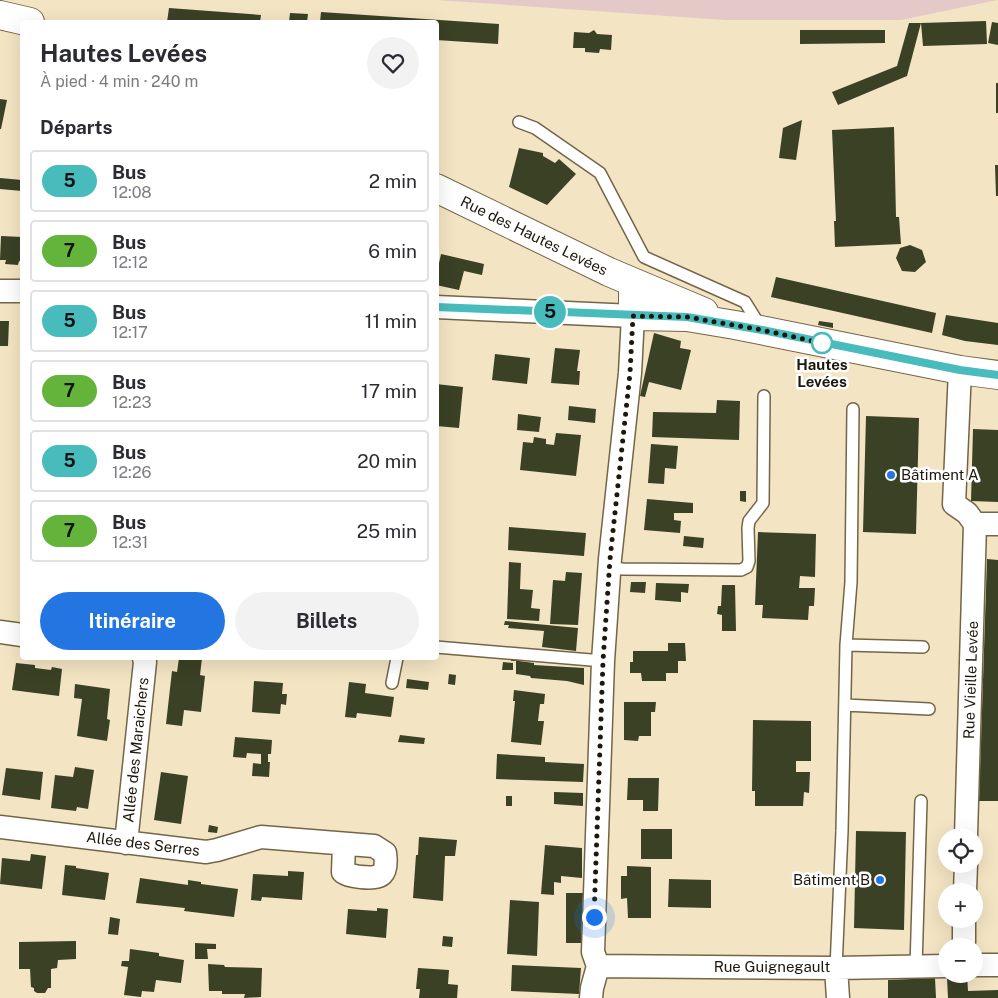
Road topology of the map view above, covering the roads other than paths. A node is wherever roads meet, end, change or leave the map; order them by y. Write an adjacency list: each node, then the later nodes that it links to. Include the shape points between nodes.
1 (0, 15): 2 (street)
2 (21, 20)
3 (519, 122): 11 (lane, via 535,128 600,173 644,257 745,302)
4 (439, 189): 5 (street, Rue des Hautes Levées)
5 (633, 283): 9 (street); 10 (street, Rue des Hautes Levées)
6 (0, 291): 7 (street)
7 (20, 291)
8 (439, 307): 9 (street)
9 (633, 316): 10 (street, via 687,317); 18 (street)
10 (735, 325): 11 (street)
11 (762, 330): 12 (street)
12 (960, 370): 13 (street); 16 (street, via 954,504)
13 (998, 375)
14 (764, 396): 18 (lane, via 763,503 749,521 750,561 747,567 741,570)
15 (853, 409): 21 (lane, via 851,582)
16 (975, 524): 17 (street); 32 (street, Rue Vieille Levée)
17 (998, 524)
18 (609, 568): 26 (street)
19 (0, 632): 20 (street)
20 (20, 635)
21 (846, 645): 23 (lane); 28 (lane)
22 (439, 647): 26 (lane)
23 (923, 647)
24 (144, 660): 33 (street, Allée des Maraichers)
25 (397, 660): 27 (lane)
26 (603, 661): 37 (street, via 593,952)
27 (392, 683)
28 (845, 705): 29 (lane); 40 (lane)
29 (929, 709)
30 (922, 801): 39 (lane)
31 (0, 827): 33 (street, Allée des Serres)
32 (966, 828)
33 (126, 843): 34 (street, Allée des Serres, via 206,852 261,837)
34 (344, 844)
35 (983, 965): 36 (street)
36 (998, 965)
37 (598, 966): 40 (street, Rue Guignegault); 41 (street)
38 (938, 966): 39 (street, Rue Guignegault)
39 (916, 967): 40 (street, Rue Guignegault)
40 (836, 968): 42 (street)
41 (591, 998)
42 (838, 998)

